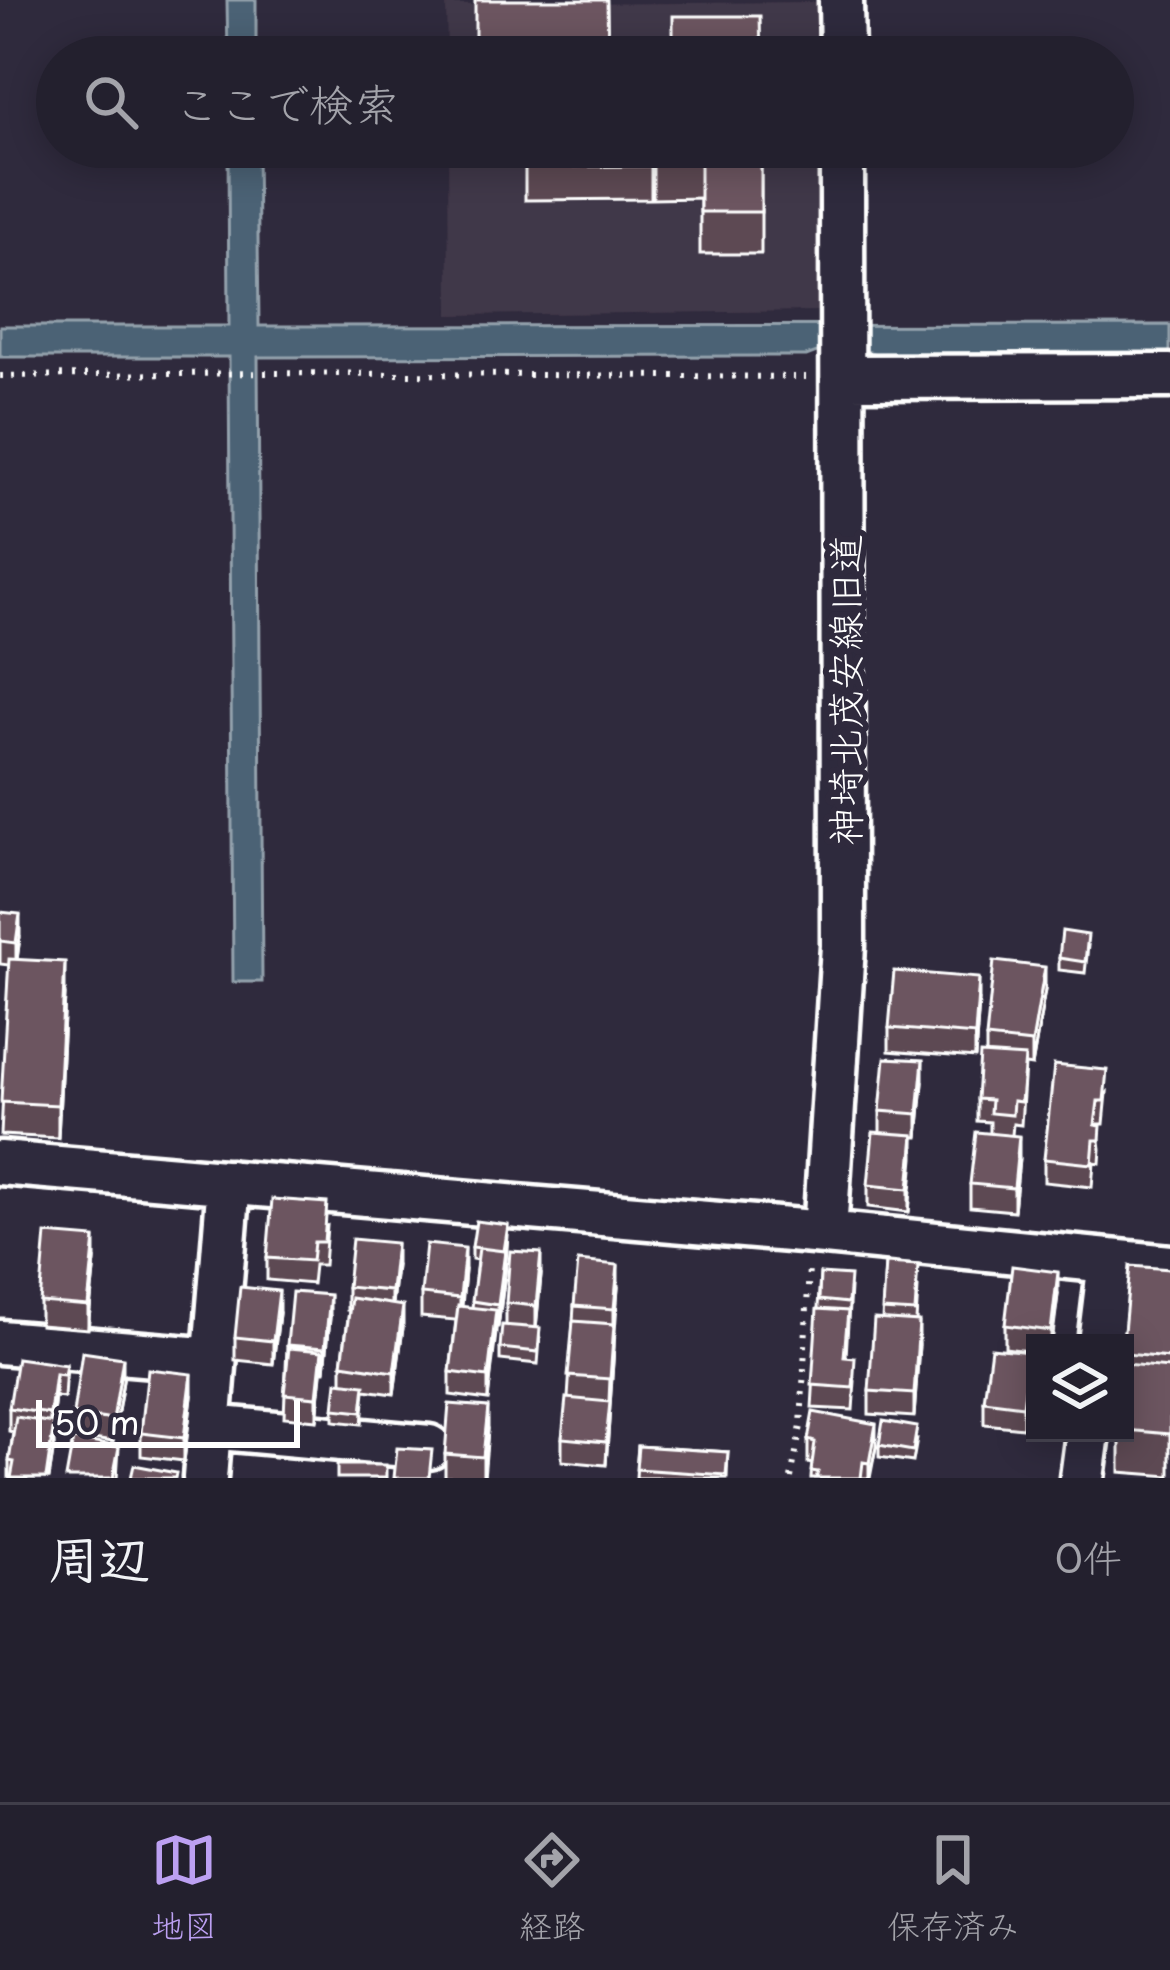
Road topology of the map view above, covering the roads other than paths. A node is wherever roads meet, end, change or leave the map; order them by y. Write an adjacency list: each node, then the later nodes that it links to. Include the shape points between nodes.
1 (841, 0): 2 (street)
2 (842, 36)
3 (842, 168): 4 (street, 神埼北茂安線旧道)
4 (843, 351): 5 (street); 8 (street, 神埼北茂安線旧道, via 842,946)
5 (1170, 376)
6 (0, 1163): 7 (street)
7 (229, 1182): 8 (street); 13 (street)
8 (825, 1233): 9 (street)
9 (1110, 1261): 10 (street); 11 (street)
10 (1170, 1267)
11 (1101, 1334)
12 (0, 1342): 13 (street)
13 (214, 1360): 14 (street)
14 (209, 1427): 16 (street); 17 (street)
15 (1087, 1442): 18 (street)
16 (429, 1447)
17 (205, 1478)
18 (1082, 1478)

